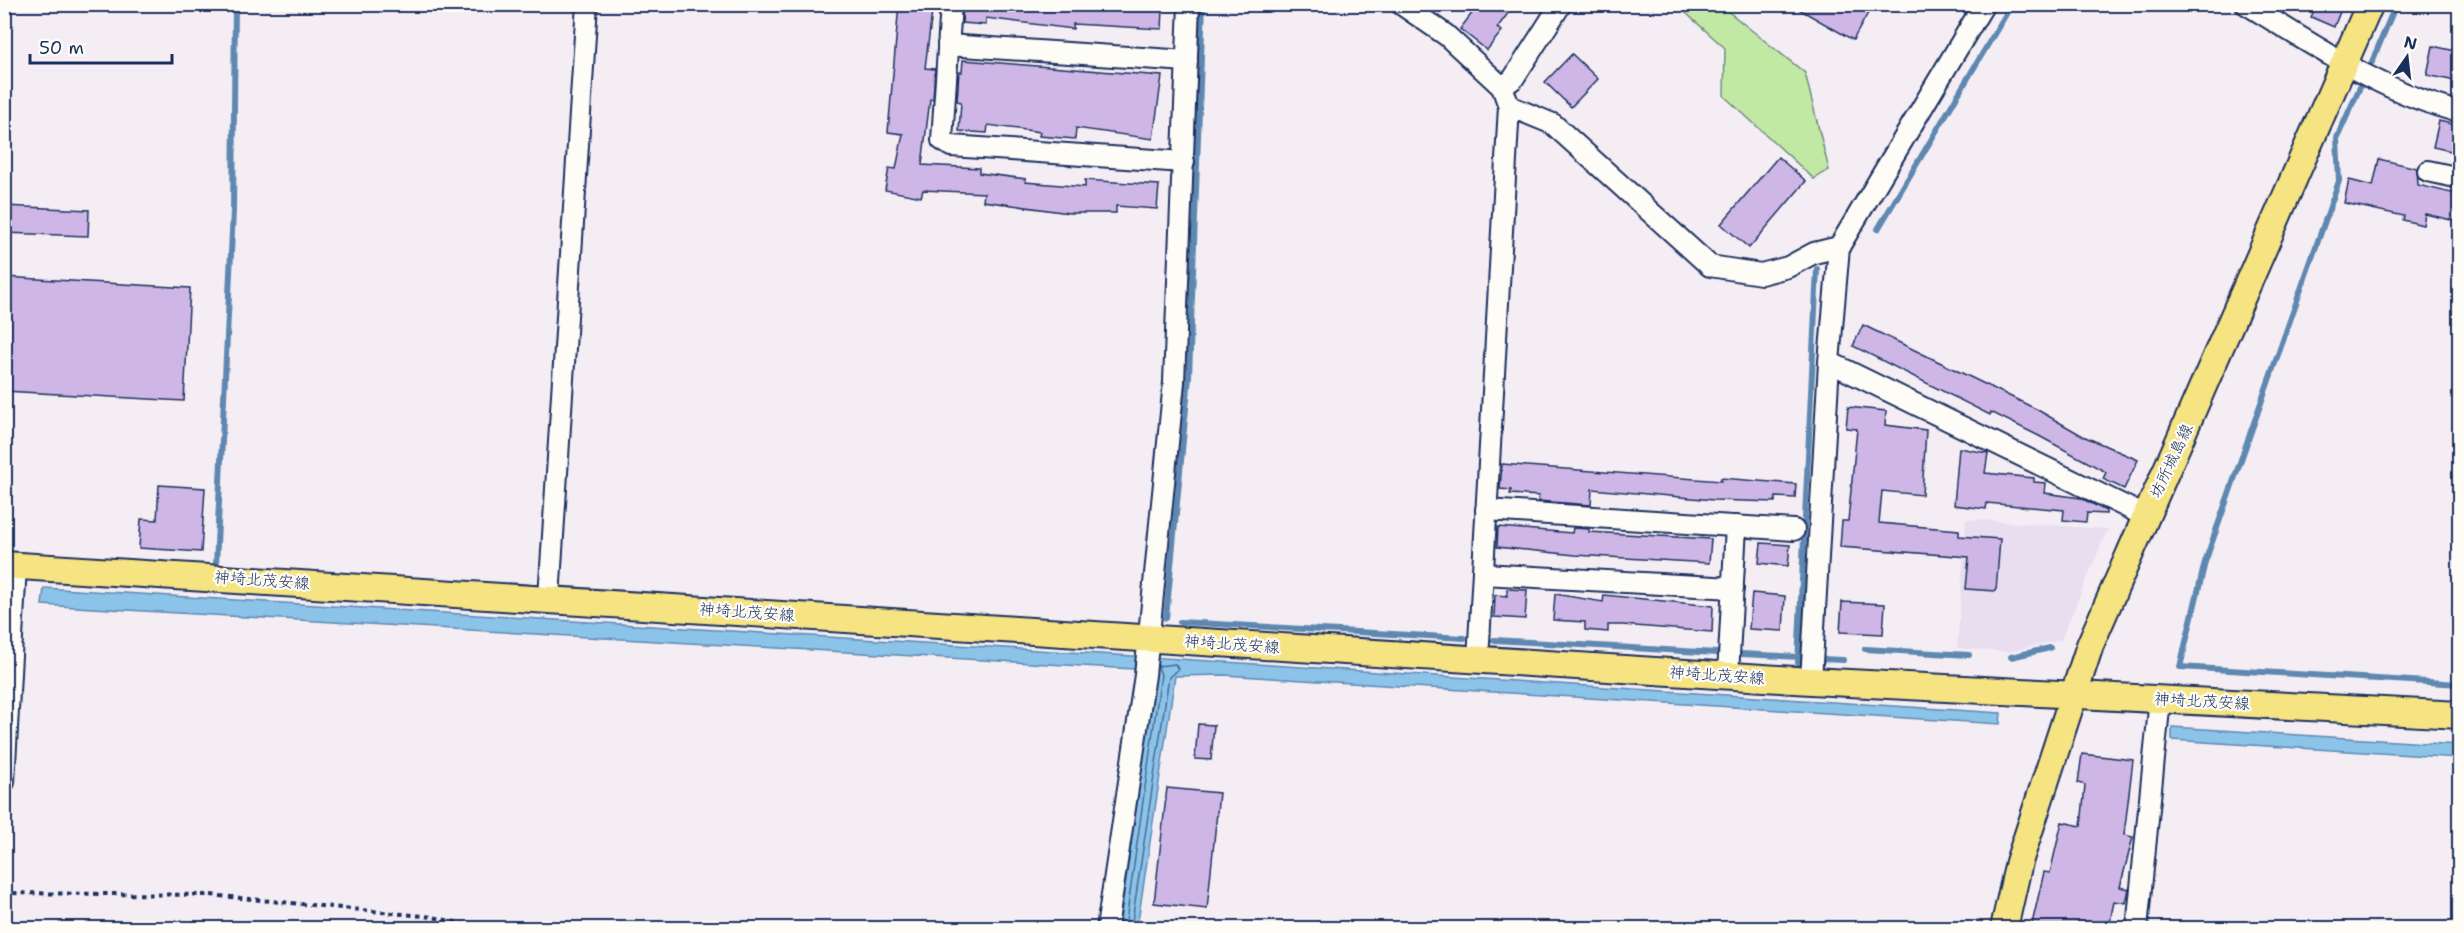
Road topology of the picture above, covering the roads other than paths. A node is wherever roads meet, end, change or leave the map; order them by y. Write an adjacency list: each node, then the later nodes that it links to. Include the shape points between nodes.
1 (587, 4): 27 (street)
2 (951, 4): 9 (street)
3 (1189, 4): 10 (street)
4 (1401, 4): 12 (street, via 1446,35)
5 (1561, 4): 12 (street, via 1513,79)
6 (1984, 4): 18 (street)
7 (2246, 4): 11 (street)
8 (2370, 4): 11 (main road, 坊所城島線)
9 (948, 45): 10 (street); 15 (street, via 942,140 951,146)
10 (1187, 61): 15 (street)
11 (2345, 63): 14 (street, via 2391,89 2434,106); 21 (main road, 坊所城島線, via 2175,456)
12 (1502, 87): 13 (street)
13 (1509, 106): 18 (street, via 1553,124 1710,266 1761,274 1788,267 1814,253); 20 (street)
14 (2460, 111)
15 (1184, 162): 28 (street, via 1174,382)
16 (2428, 171): 17 (street)
17 (2460, 178)
18 (1839, 248): 19 (street)
19 (1829, 362): 21 (street); 31 (street)
20 (1486, 510): 22 (street); 25 (street)
21 (2145, 516): 32 (main road, 坊所城島線)
22 (1736, 526): 23 (street); 26 (street)
23 (1794, 530)
24 (10, 565): 27 (main road, 神埼北茂安線); 35 (street)
25 (1483, 574): 26 (street); 29 (street)
26 (1733, 588): 30 (street)
27 (549, 598): 28 (main road, 神埼北茂安線)
28 (1147, 647): 29 (main road, 神埼北茂安線); 36 (street)
29 (1478, 660): 30 (main road, 神埼北茂安線)
30 (1728, 675): 31 (main road, 神埼北茂安線)
31 (1811, 681): 32 (main road, 神埼北茂安線)
32 (2073, 694): 33 (main road, 神埼北茂安線); 37 (main road, 坊所城島線, via 2019,862)
33 (2160, 699): 34 (main road, 神埼北茂安線); 38 (street)
34 (2460, 714)
35 (4, 782)
36 (1107, 928)
37 (2004, 928)
38 (2137, 928)

